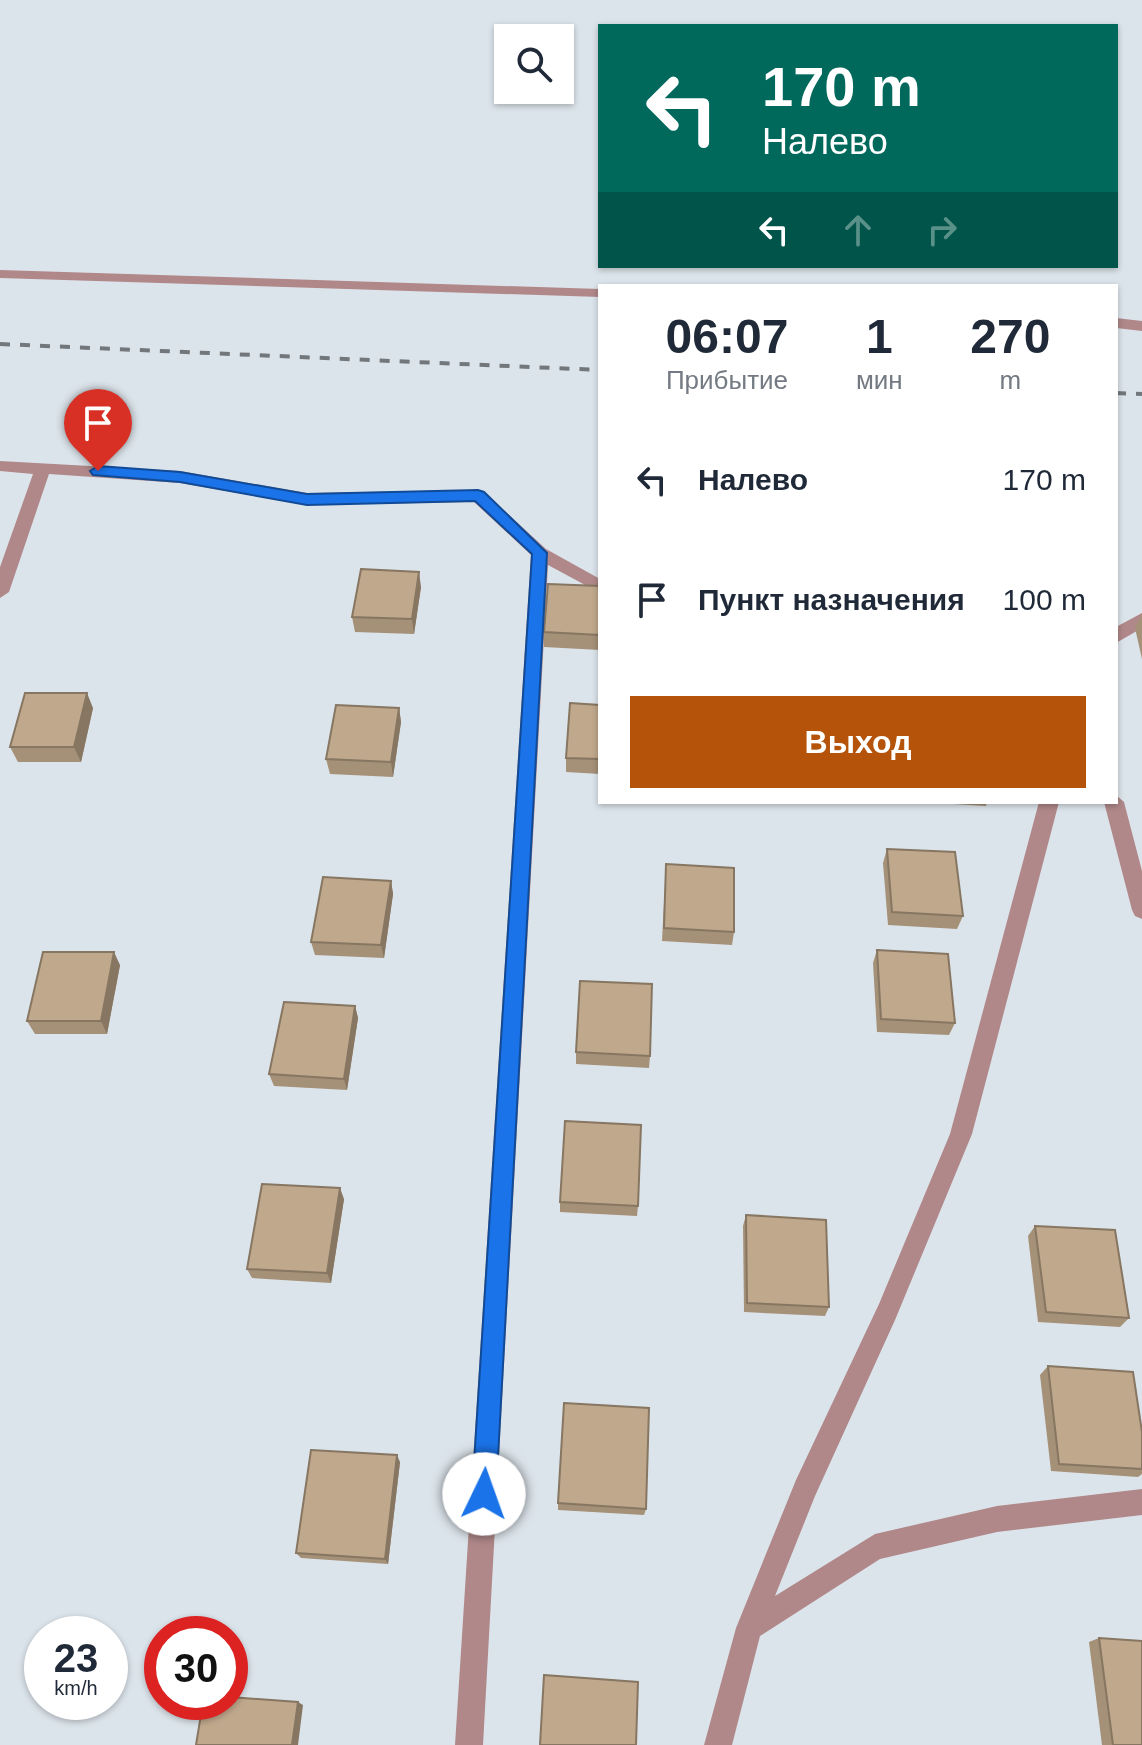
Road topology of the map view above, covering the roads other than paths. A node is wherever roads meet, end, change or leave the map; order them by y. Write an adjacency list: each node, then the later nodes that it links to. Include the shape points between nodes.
1 (0, 274): 2 (street)
2 (598, 293)
3 (1118, 323): 4 (street)
4 (1142, 326)
5 (0, 466): 6 (street)
6 (43, 467): 7 (street, via 180,477 307,499 478,496); 9 (street)
7 (540, 553): 8 (street); 17 (street)
8 (598, 586)
9 (0, 592)
10 (1142, 619): 11 (street)
11 (1118, 635)
12 (1048, 804): 16 (street, via 961,1134)
13 (1115, 804): 14 (street)
14 (1142, 910)
15 (1142, 1502): 16 (street, via 997,1519 875,1547)
16 (749, 1628): 18 (street)
17 (469, 1745)
18 (718, 1745)

